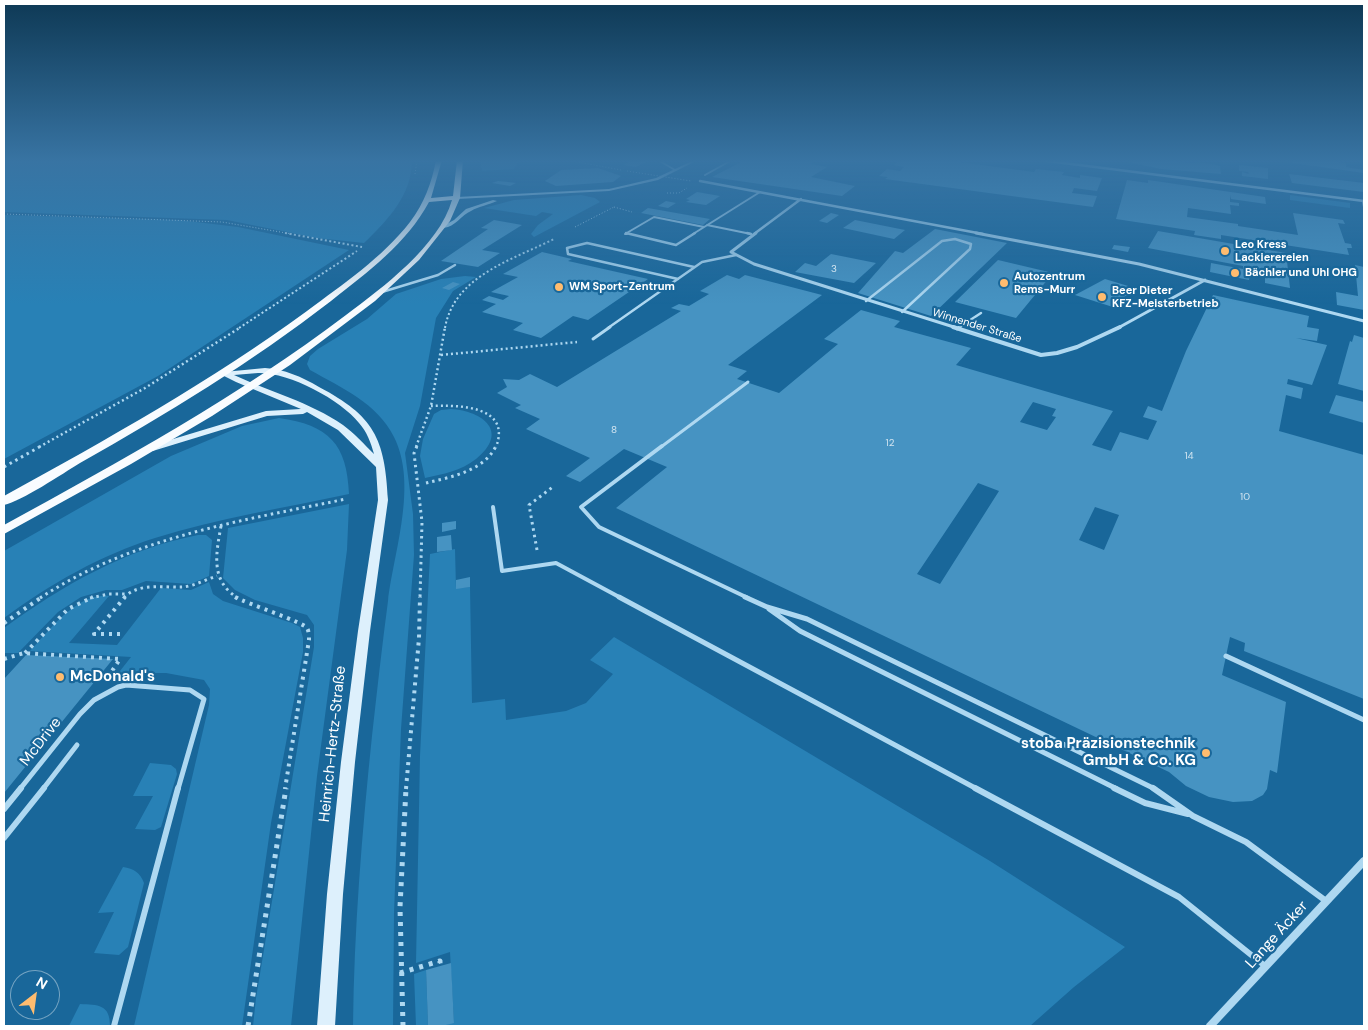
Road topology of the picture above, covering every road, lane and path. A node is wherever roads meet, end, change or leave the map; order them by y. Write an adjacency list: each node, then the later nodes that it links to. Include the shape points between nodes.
1 (422, 208): 36 (main road, via 411,225 360,274)
2 (451, 208): 12 (main road)
3 (474, 208): 12 (street)
4 (611, 208): 14 (path)
5 (618, 208): 9 (path)
6 (734, 208): 11 (lane)
7 (789, 208): 16 (street)
8 (849, 208): 13 (street)
9 (626, 210)
10 (4, 214): 21 (path, via 222,222)
11 (705, 226): 11 (lane, via 676,245 625,234 654,217); 16 (lane)
12 (443, 227): 27 (main road)
13 (952, 228): 15 (lane); 17 (street)
14 (571, 230)
15 (948, 231)
16 (751, 234): 22 (street, via 731,252)
17 (991, 235): 19 (lane); 26 (street)
18 (554, 239): 34 (path, via 473,281 461,292 448,316)
19 (987, 239)
20 (366, 244): 21 (path)
21 (362, 247): 42 (path, via 160,379)
22 (736, 255): 24 (lane, via 702,262); 28 (street, Winnender Straße)
23 (456, 265): 27 (lane, via 438,275)
24 (694, 267): 25 (lane); 25 (lane, via 587,243 567,248 568,254)
25 (678, 279): 33 (lane)
26 (1206, 280): 31 (street); 32 (street, Winnender Straße, via 1082,346 1051,356)
27 (380, 292): 35 (main road)
28 (866, 301): 29 (street, Winnender Straße); 29 (lane, via 942,241 954,239 971,244 970,249)
29 (902, 312): 32 (street, Winnender Straße)
30 (981, 313): 32 (lane)
31 (1364, 321)
32 (957, 329)
33 (593, 339): 34 (path, via 561,345)
34 (441, 355): 39 (path)
35 (276, 371): 36 (main road, Heinrich-Hertz-Straße); 38 (main road); 43 (main road, Heinrich-Hertz-Straße, via 345,403 363,420 375,439)
36 (224, 374): 38 (main road); 47 (main road, via 139,426)
37 (748, 382): 54 (lane, via 581,507 599,527)
38 (251, 388): 40 (main road); 41 (main road)
39 (432, 406): 44 (path, via 467,407 486,413 492,418 498,434 494,450 479,464 461,474); 70 (path, via 414,453 422,522 421,566 419,638 407,760)
40 (316, 413): 41 (main road, via 296,410 266,414); 43 (main road, via 360,444)
41 (152, 448): 50 (main road)
42 (4, 467)
43 (380, 467): 73 (main road, Heinrich-Hertz-Straße, via 383,500 354,708)
44 (426, 483)
45 (554, 486): 51 (path, via 529,505)
46 (346, 500): 49 (path)
47 (4, 501)
48 (493, 507): 51 (lane, via 502,571)
49 (221, 526): 52 (path, via 216,566); 55 (path, via 166,539 111,559 57,587)
50 (4, 530)
51 (540, 565): 69 (lane, via 556,563 1179,897)
52 (218, 576): 53 (path, via 185,587 162,585); 72 (path, via 221,586 229,594 302,623 308,629 309,640)
53 (127, 594): 56 (path, via 94,634); 57 (path, via 102,593 83,599 64,611)
54 (767, 607): 64 (lane, via 807,619 1147,783); 64 (lane, via 800,631 1145,803)
55 (4, 623)
56 (120, 634)
57 (24, 653): 59 (path); 60 (path, via 120,659 108,678)
58 (1226, 656): 61 (lane)
59 (4, 659)
60 (110, 691): 63 (lane, McDrive, via 94,700 80,714); 71 (lane, via 126,685 190,690 204,699)
61 (1364, 720)
62 (77, 745): 65 (lane)
63 (4, 809)
64 (1193, 816): 67 (lane, via 1246,842)
65 (4, 838)
66 (1364, 861): 67 (street, Lange Äcker)
67 (1326, 900): 69 (street, Lange Äcker)
68 (440, 966): 70 (path, via 440,960)
69 (1267, 968): 75 (street, Lange Äcker)
70 (400, 973): 74 (path)
71 (114, 1026)
72 (248, 1026)
73 (326, 1026)
74 (403, 1026)
75 (1210, 1026)

